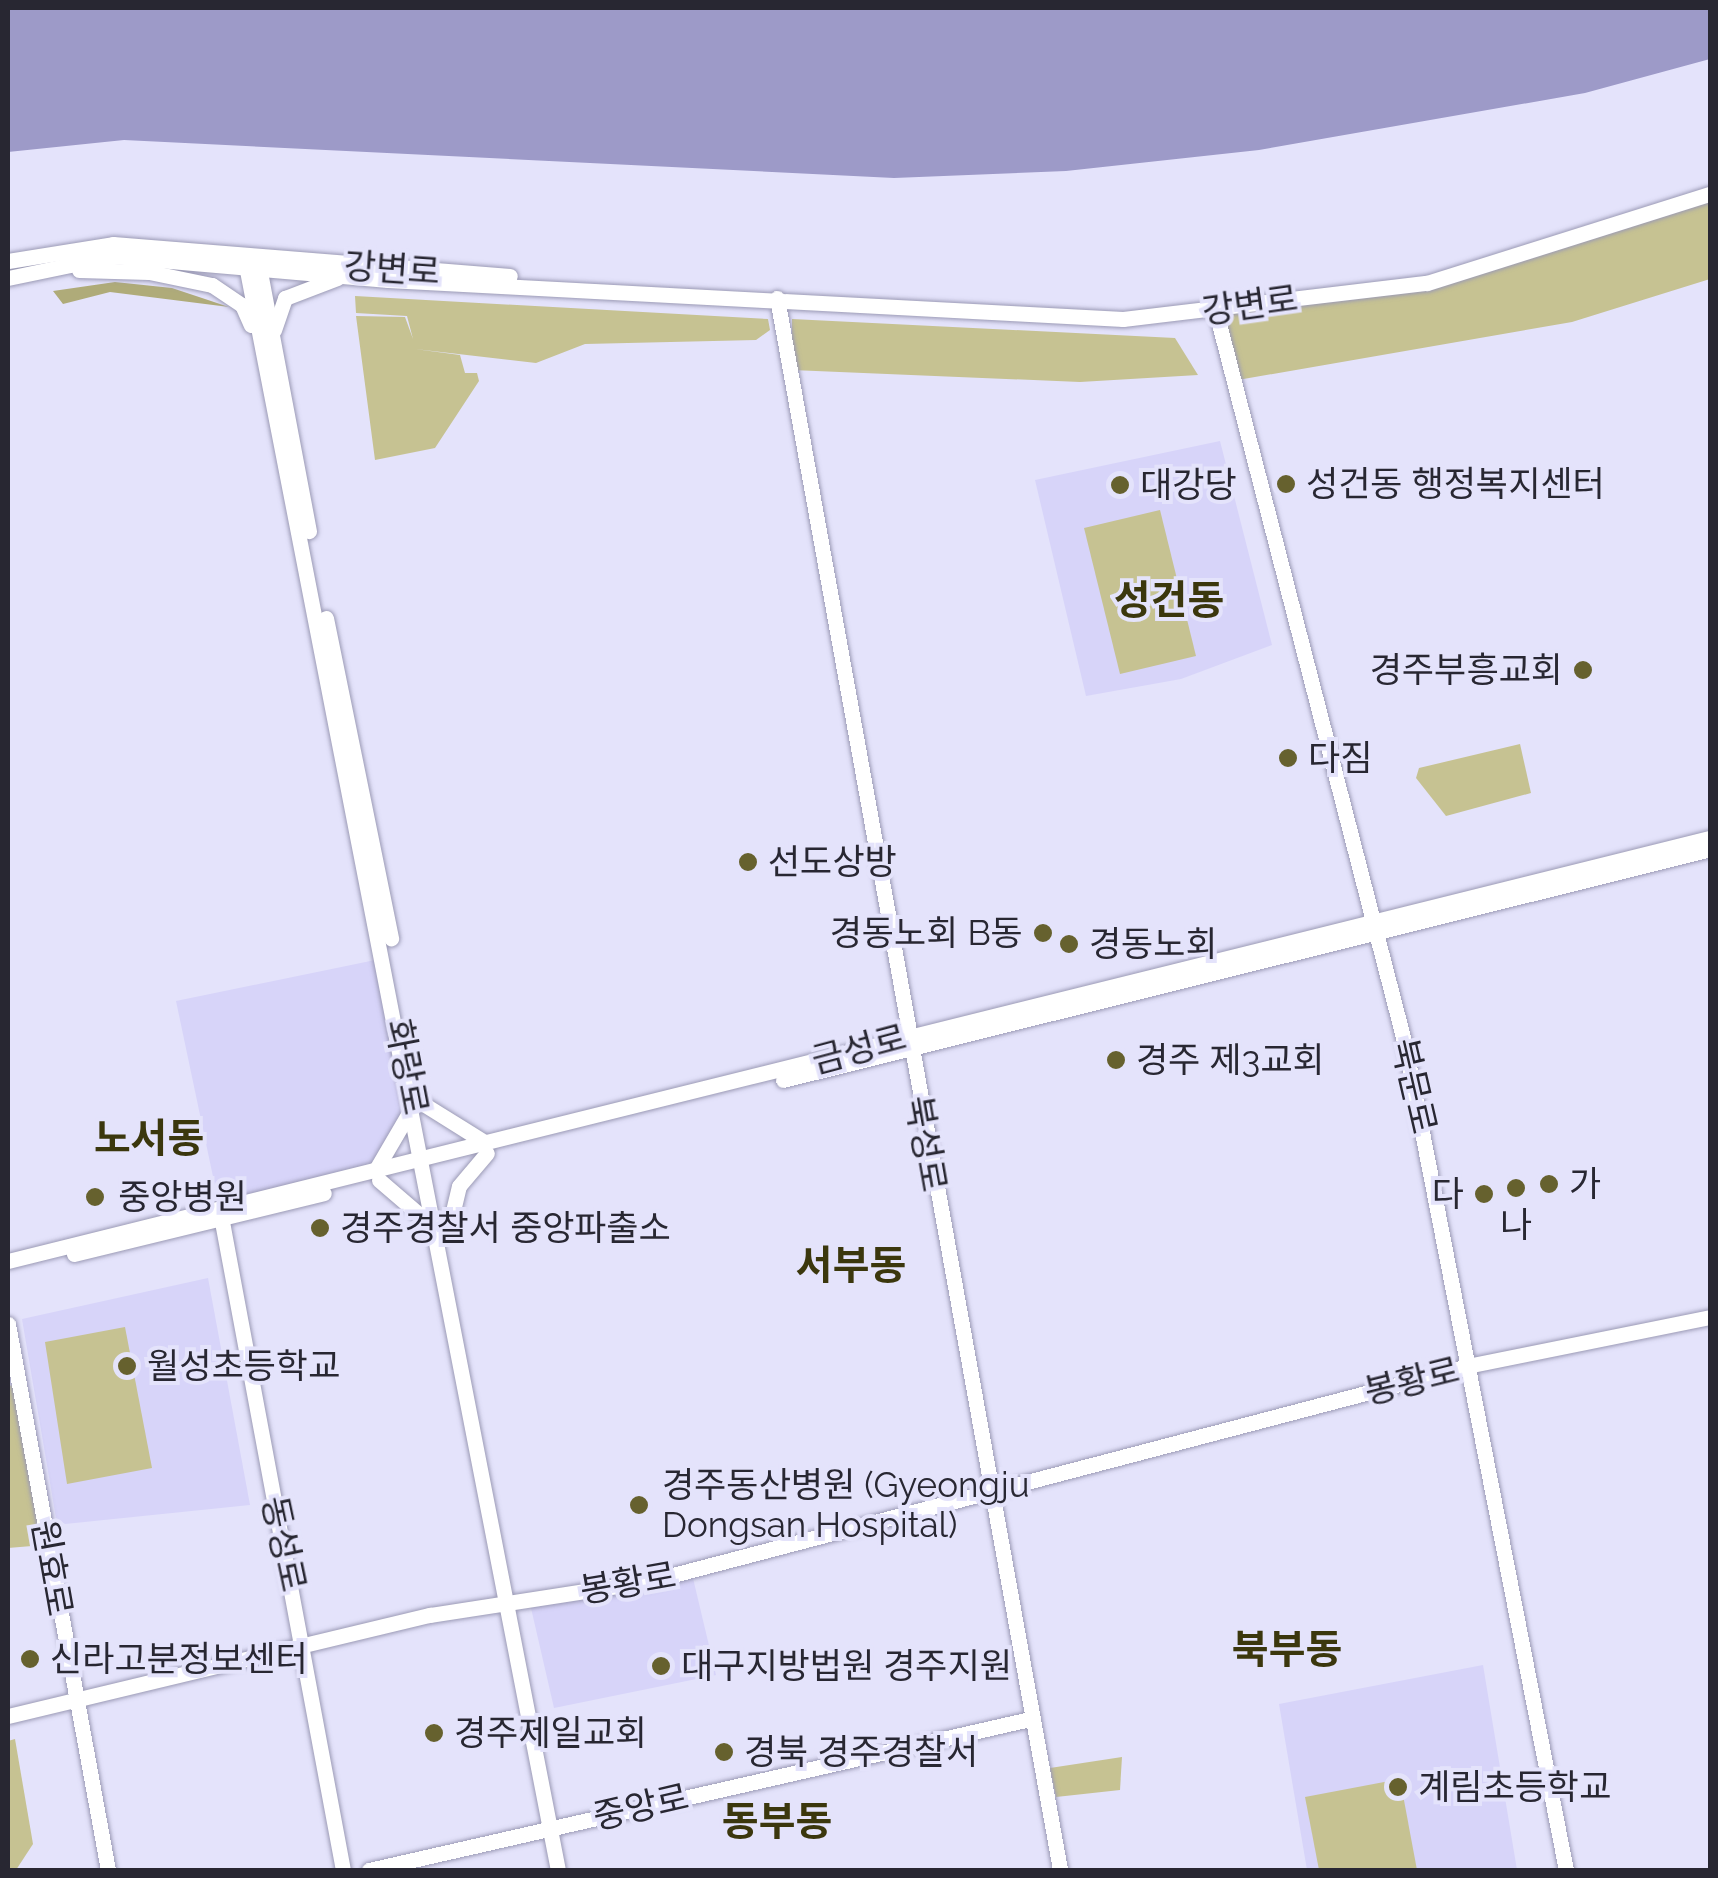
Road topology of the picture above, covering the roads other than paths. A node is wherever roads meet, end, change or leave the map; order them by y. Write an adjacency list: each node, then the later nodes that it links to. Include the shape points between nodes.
1 (1710, 194): 8 (street, 강변로, via 1426,283)
2 (251, 261): 3 (street, 강변로, via 114,244); 4 (street, 강변로, via 112,256); 5 (street, 강변로); 7 (street, 강변로); 9 (street, 화랑로); 10 (street, 화랑로)
3 (19, 264): 4 (street, 강변로); 6 (street, 강변로)
4 (52, 269): 10 (street, via 149,272 212,285 242,305)
5 (341, 276): 7 (street, 강변로); 9 (street, via 285,298 274,320)
6 (8, 278)
7 (777, 298): 8 (street, 강변로, via 1123,319); 15 (street, 북성로)
8 (1216, 312): 14 (street, 북문로)
9 (275, 354): 11 (street, 화랑로)
10 (266, 370): 11 (street, 화랑로)
11 (315, 590): 16 (street, 화랑로)
12 (1710, 838): 14 (street, 금성로)
13 (1710, 849): 14 (street, 금성로)
14 (1375, 930): 15 (street, 금성로); 26 (street, 북문로)
15 (907, 1042): 17 (street, 금성로); 17 (street, 금성로, via 650,1114); 27 (street, 북성로)
16 (420, 1103): 17 (street); 18 (street, 화랑로); 19 (street)
17 (486, 1148): 18 (street, 금성로); 21 (street, via 458,1186)
18 (431, 1162): 19 (street, 금성로); 21 (street, 화랑로)
19 (377, 1175): 20 (street, 금성로); 21 (street)
20 (220, 1212): 22 (street, 금성로); 23 (street, 금성로); 29 (street, 동성로)
21 (445, 1236): 28 (street, 화랑로)
22 (8, 1261)
23 (8, 1270)
24 (1710, 1317): 26 (street, 봉황로)
25 (8, 1324): 30 (street, 원효로)
26 (1472, 1365): 27 (street, 봉황로); 40 (street, 북문로)
27 (990, 1491): 28 (street, 봉황로, via 714,1566); 32 (street, 북성로)
28 (510, 1603): 29 (street, 봉황로); 33 (street, 화랑로)
29 (305, 1644): 30 (street, 봉황로); 35 (street, 동성로)
30 (76, 1700): 31 (street, 봉황로); 34 (street, 원효로)
31 (8, 1716)
32 (1030, 1720): 33 (street, 중앙로); 39 (street, 북성로)
33 (554, 1828): 36 (street, 중앙로); 37 (street, 화랑로); 38 (street, 화랑로)
34 (108, 1870)
35 (342, 1870)
36 (370, 1870)
37 (558, 1870)
38 (568, 1870)
39 (1060, 1870)
40 (1566, 1870)

